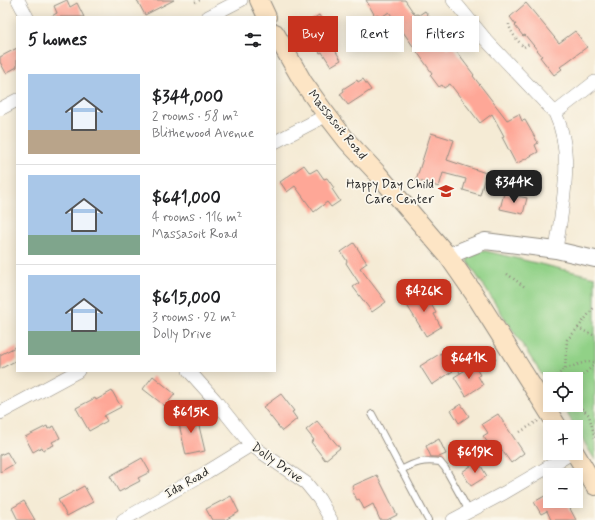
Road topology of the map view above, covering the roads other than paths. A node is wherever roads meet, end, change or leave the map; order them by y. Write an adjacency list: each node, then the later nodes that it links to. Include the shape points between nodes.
1 (18, 0): 5 (street)
2 (241, 0): 6 (street)
3 (259, 0): 7 (main road)
4 (454, 0): 12 (street, via 486,40)
5 (26, 16)
6 (210, 16)
7 (267, 16)
8 (276, 35): 13 (main road, Massasoit Road, via 303,82)
9 (595, 82): 12 (street)
10 (16, 101): 11 (street)
11 (0, 109)
12 (555, 113): 15 (street, via 563,135 565,163 563,202)
13 (327, 115): 14 (street); 16 (main road, Massasoit Road, via 347,142)
14 (276, 141)
15 (556, 250): 16 (street, via 485,241); 17 (street)
16 (448, 256): 22 (main road, Massasoit Road)
17 (595, 259)
18 (76, 372): 20 (street)
19 (190, 372): 23 (street, Dolly Drive)
20 (0, 413)
21 (372, 414): 26 (lane)
22 (554, 420)
23 (251, 445): 29 (street, Ida Road); 30 (street, Dolly Drive, via 306,483)
24 (561, 460): 28 (street)
25 (578, 460): 27 (main road)
26 (401, 470): 28 (lane, via 418,462 440,462); 31 (lane)
27 (595, 486)
28 (469, 511): 32 (street)
29 (123, 520)
30 (331, 520)
31 (428, 520)
32 (452, 520)

